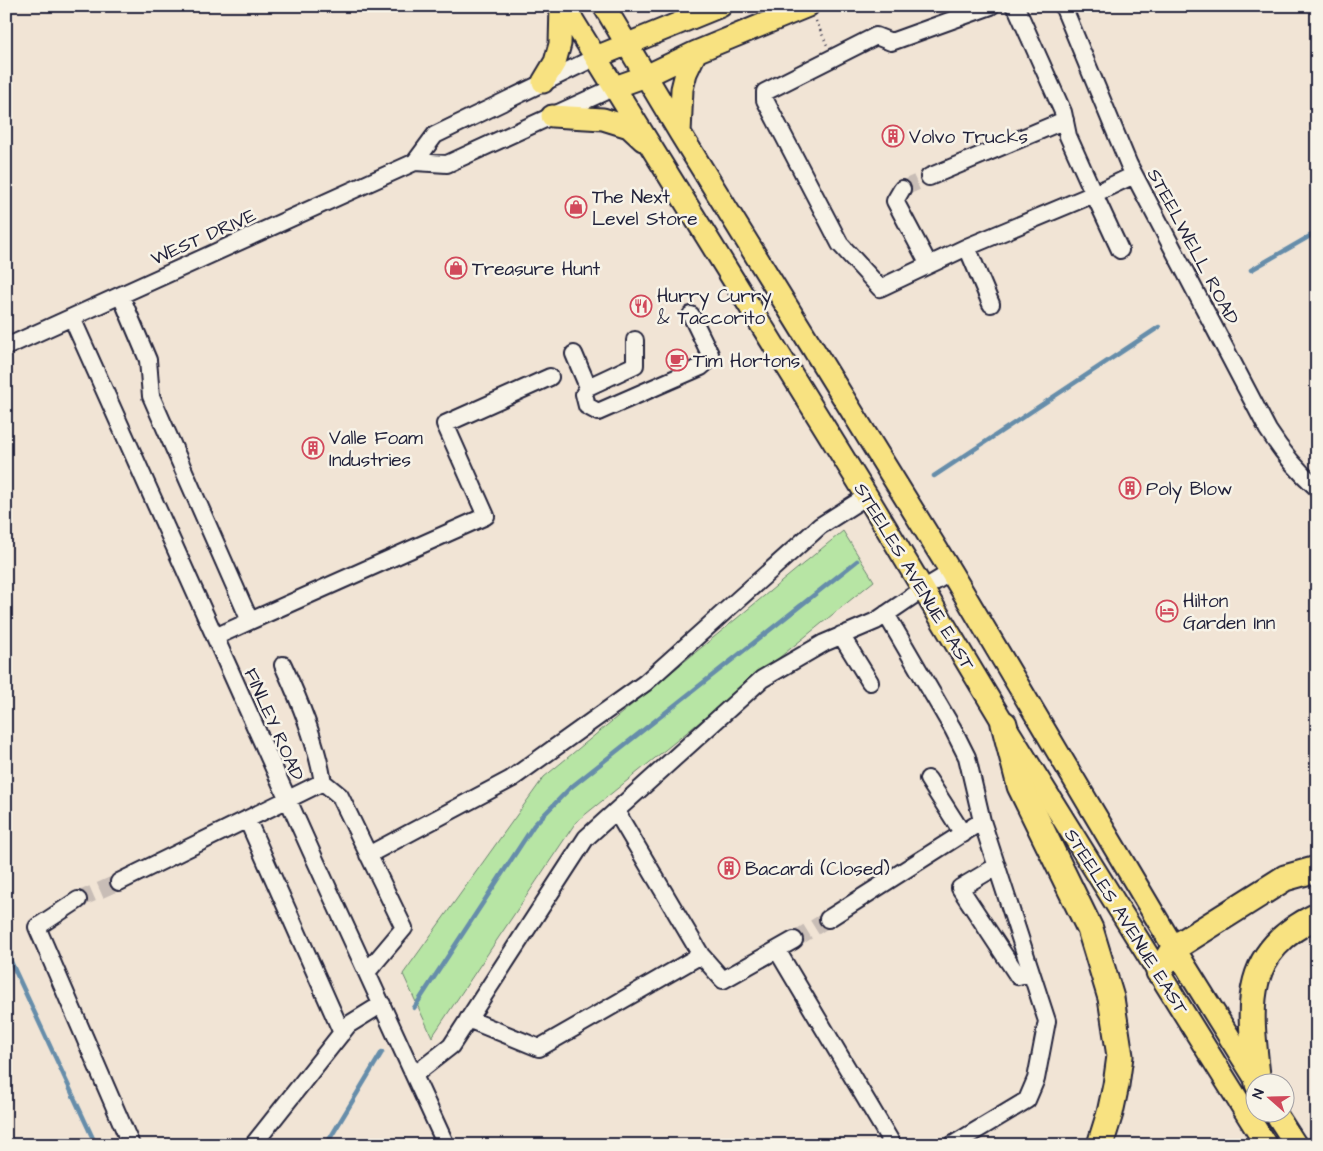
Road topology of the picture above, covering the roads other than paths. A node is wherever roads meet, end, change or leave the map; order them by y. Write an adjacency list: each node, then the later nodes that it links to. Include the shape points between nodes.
1 (563, 6): 10 (main road, STEELES AVENUE EAST); 12 (main road, via 560,44 555,62)
2 (604, 6): 8 (main road, STEELES AVENUE EAST)
3 (721, 6): 8 (main road)
4 (991, 6): 25 (street, via 891,42 876,36 765,92 764,100 840,244 880,288)
5 (1014, 6): 15 (street)
6 (1063, 6): 19 (street, STEELWELL ROAD)
7 (812, 13): 9 (main road)
8 (627, 44): 10 (main road); 11 (main road, STEELES AVENUE EAST)
9 (696, 52): 11 (main road); 16 (main road, via 682,89)
10 (596, 57): 12 (street, WEST DRIVE); 13 (main road, STEELES AVENUE EAST)
11 (646, 76): 13 (main road); 16 (main road, STEELES AVENUE EAST)
12 (543, 82): 18 (street, WEST DRIVE, via 435,136)
13 (615, 87): 14 (street, WEST DRIVE); 17 (main road, STEELES AVENUE EAST)
14 (552, 116): 17 (main road, via 603,119 629,127); 18 (street, WEST DRIVE, via 447,164)
15 (1065, 120): 20 (street); 22 (street, via 1068,136)
16 (680, 133): 37 (main road, STEELES AVENUE EAST)
17 (653, 150): 36 (main road, STEELES AVENUE EAST)
18 (415, 162): 26 (street, WEST DRIVE)
19 (1134, 175): 22 (street); 35 (street, STEELWELL ROAD, via 1268,430 1285,456)
20 (929, 176)
21 (902, 189): 25 (street, via 895,201)
22 (1094, 194): 23 (street); 24 (street)
23 (967, 247): 25 (street); 27 (street)
24 (1120, 250)
25 (929, 265)
26 (121, 296): 29 (street, WEST DRIVE); 40 (street, via 148,360 151,396)
27 (991, 304)
28 (691, 315): 34 (street, via 710,354 701,367 598,412 587,406 584,394)
29 (72, 318): 31 (street, WEST DRIVE); 42 (street, FINLEY ROAD)
30 (635, 340): 34 (street, via 635,365)
31 (6, 347)
32 (574, 354): 34 (street)
33 (550, 377): 40 (street, via 445,424 486,516)
34 (588, 387)
35 (1317, 488)
36 (867, 496): 38 (main road, STEELES AVENUE EAST); 53 (street, via 820,526 637,689 511,779)
37 (951, 572): 38 (street); 61 (main road, STEELES AVENUE EAST)
38 (923, 588): 39 (street); 45 (main road, STEELES AVENUE EAST)
39 (886, 614): 41 (street); 51 (street, via 967,757)
40 (250, 621): 42 (street)
41 (842, 635): 44 (street); 49 (street, via 762,679)
42 (215, 637): 48 (street, FINLEY ROAD)
43 (283, 665): 47 (street, via 301,704)
44 (870, 682)
45 (1004, 724): 66 (main road, STEELES AVENUE EAST); 80 (highway, via 1020,786 1090,929 1111,998 1120,1056 1110,1113)
46 (928, 779): 52 (street)
47 (323, 782): 48 (street); 53 (street, via 340,796)
48 (288, 799): 50 (street); 64 (street, FINLEY ROAD)
49 (616, 811): 63 (street); 68 (street, via 586,838)
50 (247, 819): 56 (street); 69 (street)
51 (982, 821): 52 (street); 54 (street)
52 (963, 834): 59 (street)
53 (368, 855): 64 (street, via 404,928)
54 (997, 866): 65 (street); 65 (street, via 960,888 1018,976)
55 (1317, 869): 61 (highway, via 1285,878)
56 (119, 882)
57 (78, 900): 75 (street, via 38,927)
58 (1317, 916): 72 (highway, via 1294,928 1274,945 1258,974 1252,1014)
59 (828, 919)
60 (794, 940): 62 (street)
61 (1174, 948): 66 (highway); 71 (main road, STEELES AVENUE EAST)
62 (777, 950): 63 (street, via 723,980); 78 (street)
63 (701, 955): 68 (street, via 538,1048)
64 (367, 972): 67 (street, FINLEY ROAD)
65 (1031, 972): 79 (street, via 1047,1021 1036,1079 1027,1100)
66 (1159, 972): 81 (main road, STEELES AVENUE EAST)
67 (382, 1004): 69 (street, via 348,1025); 70 (street, FINLEY ROAD)
68 (468, 1020): 70 (street, via 451,1046)
69 (342, 1033): 76 (street)
70 (414, 1074): 77 (street, FINLEY ROAD)
71 (1252, 1074)
72 (1257, 1074)
73 (1283, 1124): 74 (main road)
74 (1295, 1143)
75 (131, 1145)
76 (253, 1145)
77 (446, 1145)
78 (893, 1145)
79 (952, 1145)
80 (1100, 1145)
81 (1266, 1145)

